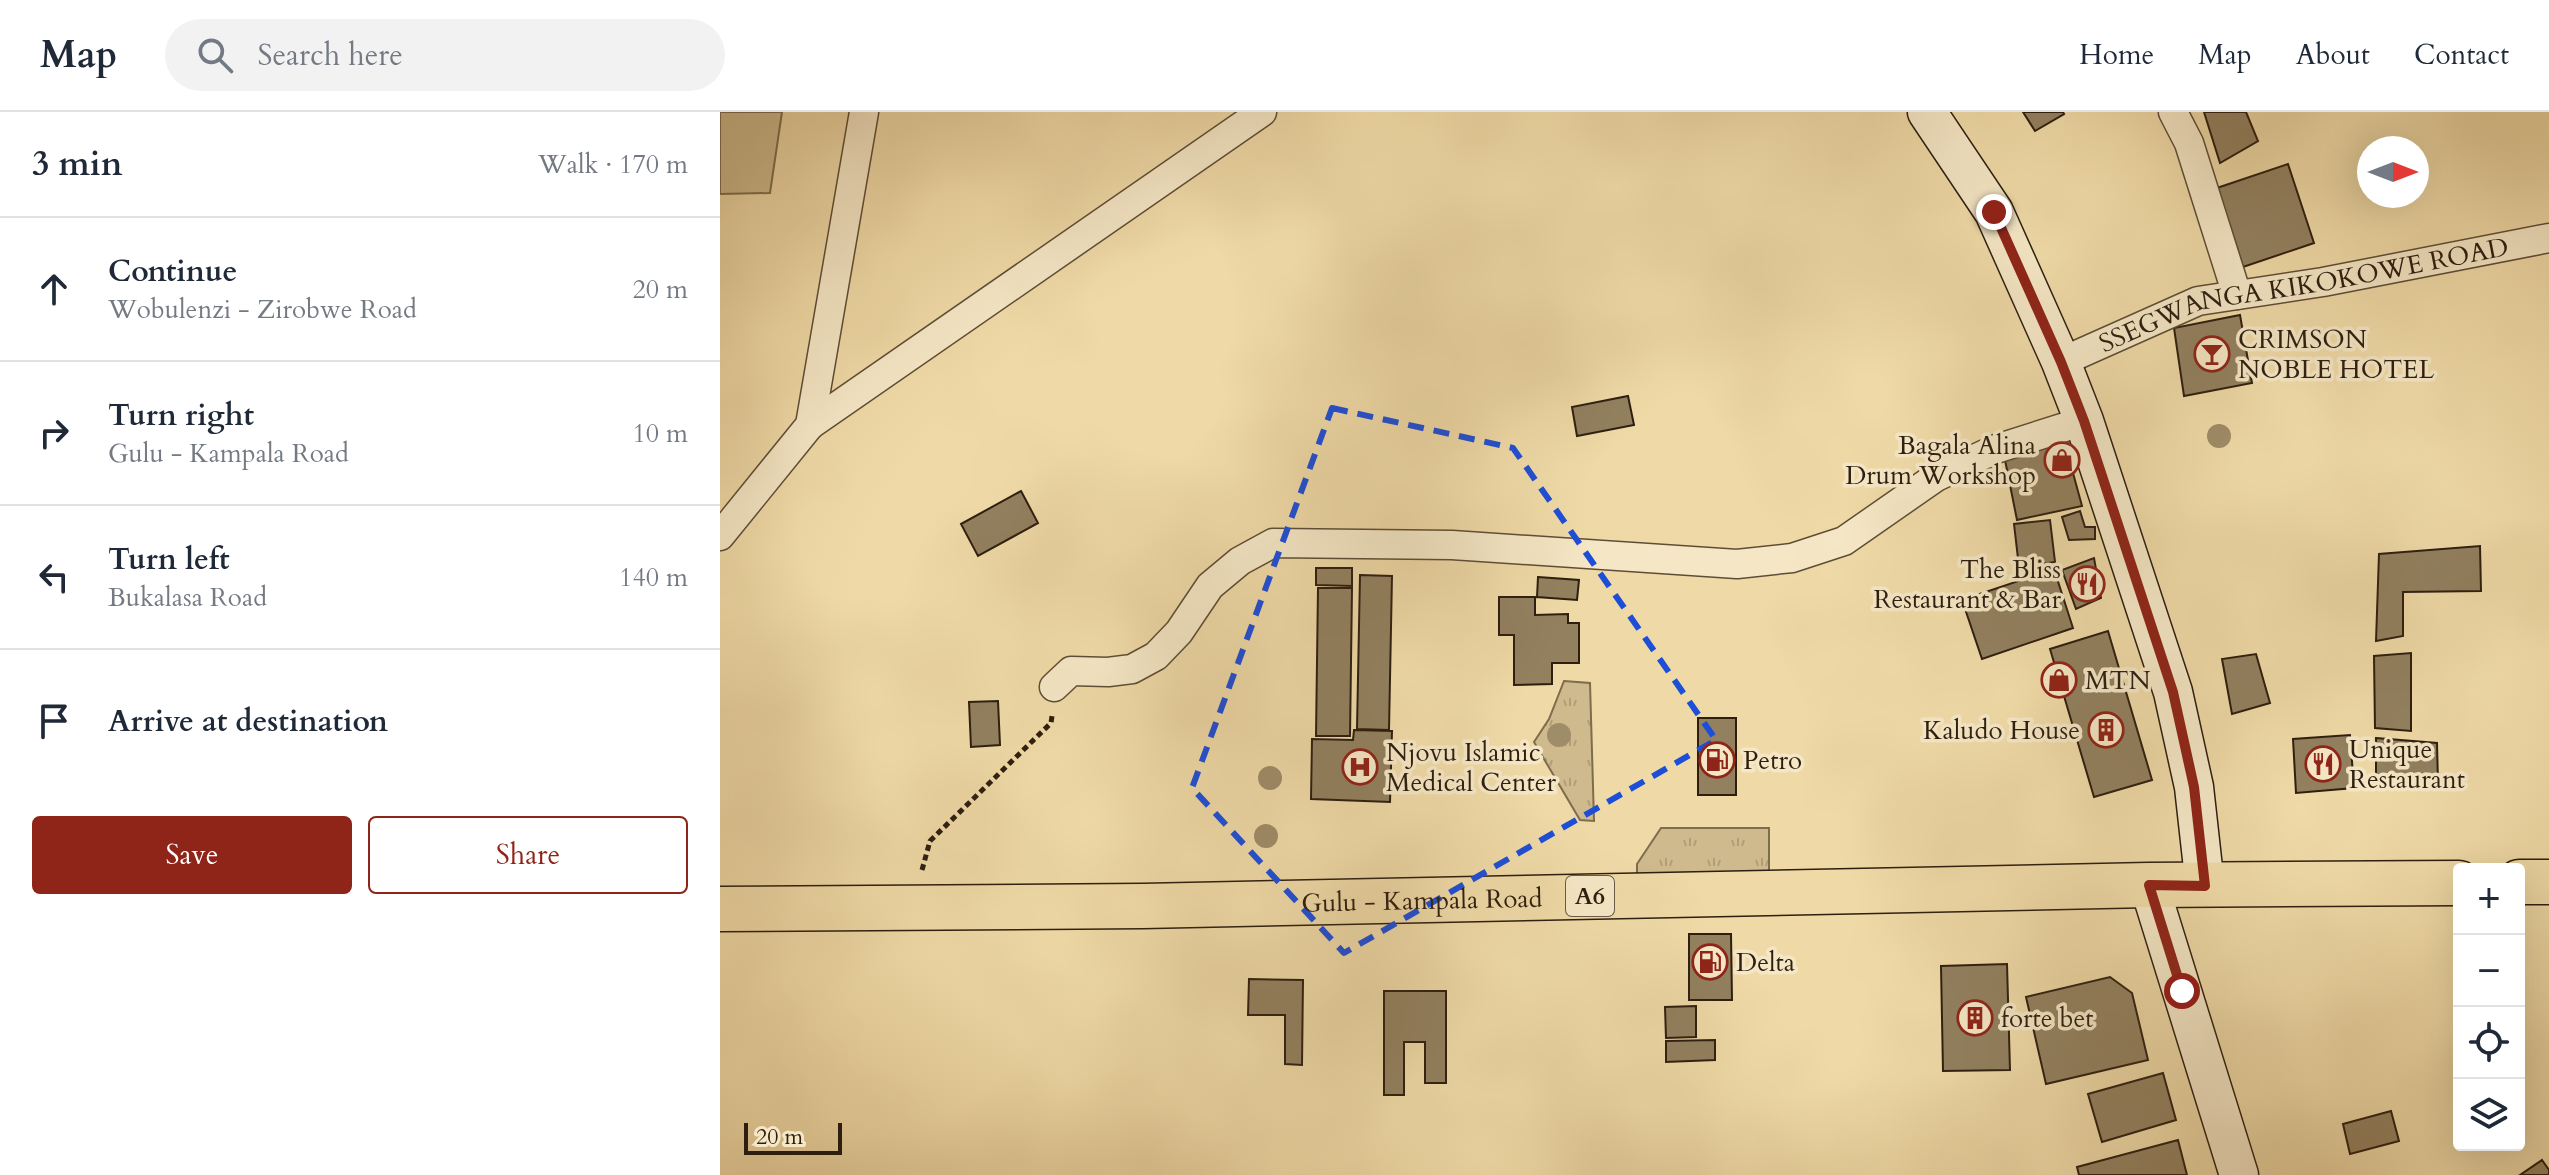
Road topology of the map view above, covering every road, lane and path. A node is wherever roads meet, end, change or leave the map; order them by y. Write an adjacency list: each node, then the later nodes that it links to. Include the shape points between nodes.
1 (864, 112): 9 (street)
2 (1262, 112): 9 (street)
3 (1927, 112): 7 (street, via 1994,212)
4 (2173, 112): 6 (street, via 2189,143)
5 (2549, 238): 6 (street, SSEGWANGA KIKOKOWE ROAD)
6 (2237, 295): 7 (street, SSEGWANGA KIKOKOWE ROAD, via 2198,301)
7 (2061, 362): 8 (street)
8 (2084, 421): 11 (street, via 1996,449 1936,477 1844,541 1792,558 1737,564 1452,545 1273,543 1210,586 1156,656 1132,669 1071,671); 17 (street, via 2173,692 2194,787)
9 (810, 425): 10 (street)
10 (720, 536)
11 (1054, 687): 12 (path, via 1051,723 930,841)
12 (921, 882)
13 (2525, 882): 14 (main road)
14 (2549, 882)
15 (2453, 883): 17 (main road, Gulu - Kampala Road / A6)
16 (2149, 885): 17 (main road, Gulu - Kampala Road / A6); 18 (main road, Gulu - Kampala Road / A6, via 1143,906); 19 (street)
17 (2205, 886)
18 (720, 909)
19 (2239, 1175)

